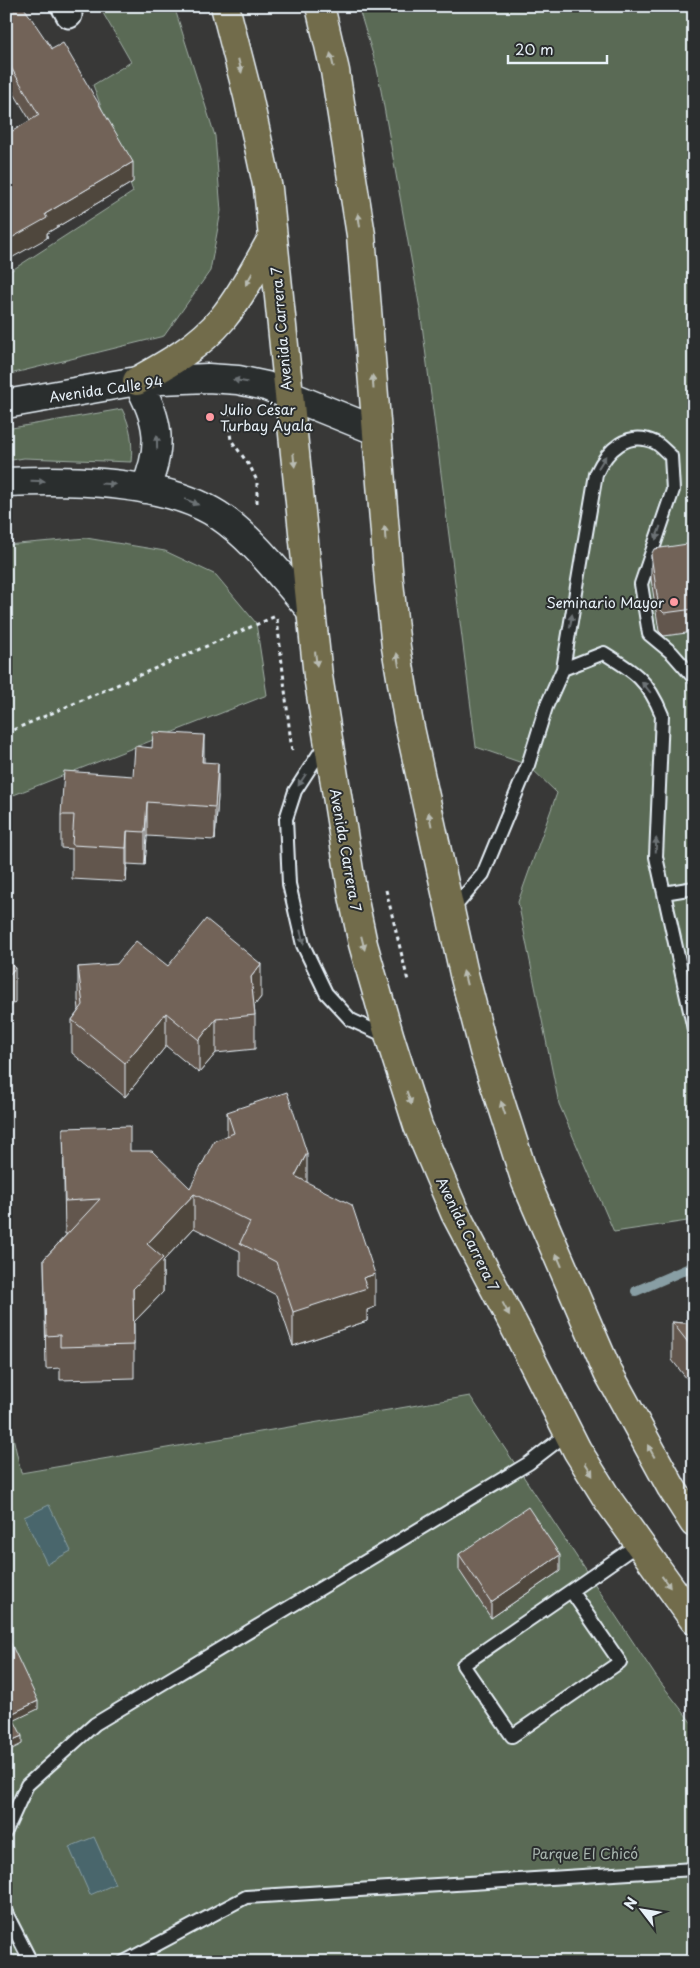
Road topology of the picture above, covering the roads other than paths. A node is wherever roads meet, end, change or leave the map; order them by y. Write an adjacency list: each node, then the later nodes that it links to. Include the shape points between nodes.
1 (225, 6): 3 (main road, Avenida Carrera 7, one-way to 3, via 266,179)
2 (320, 6): 7 (main road, one-way to 2, via 361,235 335,71)
3 (273, 237): 4 (main road, one-way to 4, via 246,286 222,319 197,343); 5 (main road, Avenida Carrera 7)
4 (137, 382): 5 (main road, Avenida Calle 94, one-way to 4, via 238,380 208,378); 6 (main road, Avenida Calle 94); 9 (main road, one-way to 4, via 154,468 158,445 156,422)
5 (287, 394): 7 (main road, Avenida Calle 94); 10 (main road, Avenida Carrera 7, one-way to 10)
6 (6, 404)
7 (377, 430): 16 (main road, one-way to 7, via 408,719 396,647)
8 (6, 482): 9 (main road, one-way to 9, via 70,482)
9 (145, 489): 10 (main road, one-way to 10, via 191,500 218,515 242,534)
10 (310, 610): 13 (main road, Avenida Carrera 7, one-way to 13)
11 (563, 669): 12 (lane, one-way to 12, via 596,474 616,445 636,438 656,443 671,456 673,490 641,584 649,634); 15 (lane, one-way to 11, via 656,857 662,715 654,696 634,671 604,653); 16 (lane, via 546,706 528,766 483,874)
12 (694, 678)
13 (329, 739): 18 (main road, Avenida Carrera 7, one-way to 18, via 353,896); 18 (lane, one-way to 18, via 295,791 286,820 290,884 303,945 326,993 351,1020)
14 (694, 888): 15 (lane)
15 (664, 892): 17 (lane)
16 (450, 912): 20 (main road, one-way to 16, via 608,1372 526,1182 484,1051)
17 (694, 1029)
18 (390, 1038): 19 (main road, Avenida Carrera 7, one-way to 19, via 418,1126 455,1214)
19 (568, 1432): 22 (main road, Avenida Carrera 7, one-way to 22); 25 (lane, via 529,1463 95,1724 27,1785)
20 (682, 1492): 21 (main road)
21 (694, 1523)
22 (638, 1544): 23 (lane); 24 (main road, Avenida Carrera 7, one-way to 24)
23 (571, 1591): 23 (lane, via 463,1665 512,1736 620,1662)
24 (694, 1620)
25 (6, 1831)
26 (694, 1869): 29 (lane, via 246,1897)
27 (6, 1913): 28 (lane)
28 (31, 1962)
29 (124, 1962)

